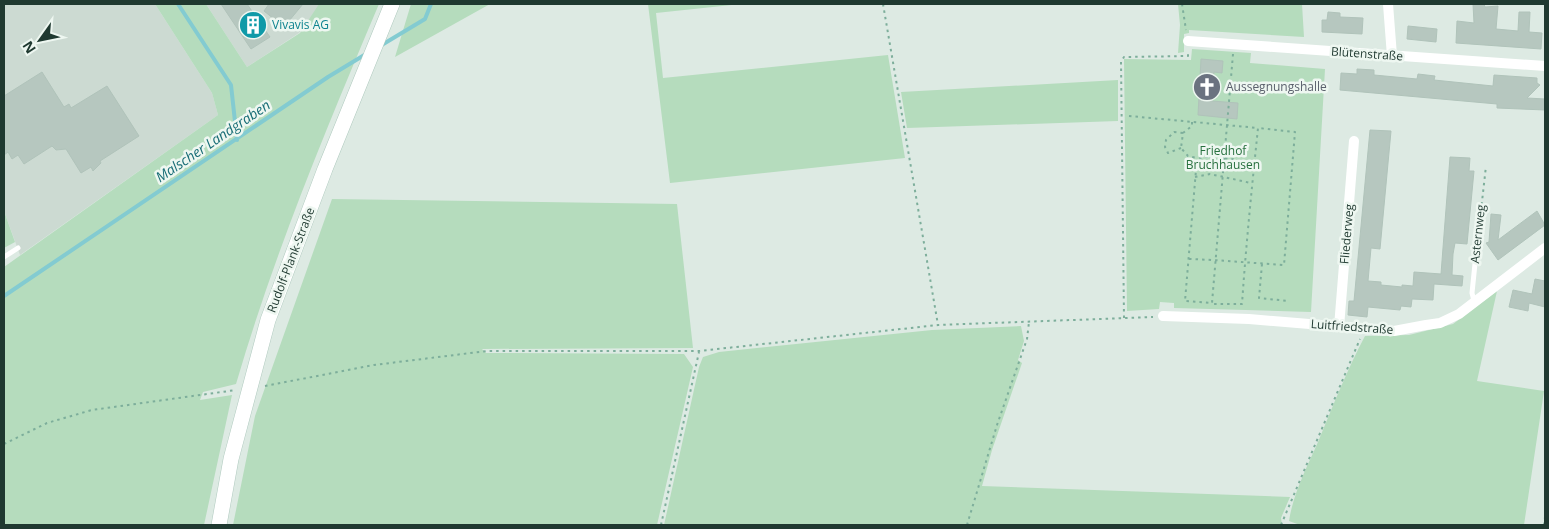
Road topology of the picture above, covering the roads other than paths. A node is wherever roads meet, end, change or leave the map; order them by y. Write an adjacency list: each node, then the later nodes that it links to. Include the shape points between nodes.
1 (392, 4): 14 (main road, Rudolf-Plank-Straße, via 268,320 230,459)
2 (1388, 4): 4 (street)
3 (1188, 41): 4 (street, Blütenstraße)
4 (1392, 56): 5 (street, Blütenstraße)
5 (1545, 66)
6 (1354, 141): 13 (street, Fliederweg)
7 (1477, 244): 11 (lane, Asternweg)
8 (18, 248): 10 (lane)
9 (1545, 248): 11 (street, Luitfriedstraße)
10 (4, 257)
11 (1474, 302): 13 (street, Luitfriedstraße, via 1440,323 1394,331)
12 (1163, 316): 13 (street, Luitfriedstraße)
13 (1339, 327)
14 (219, 525)

